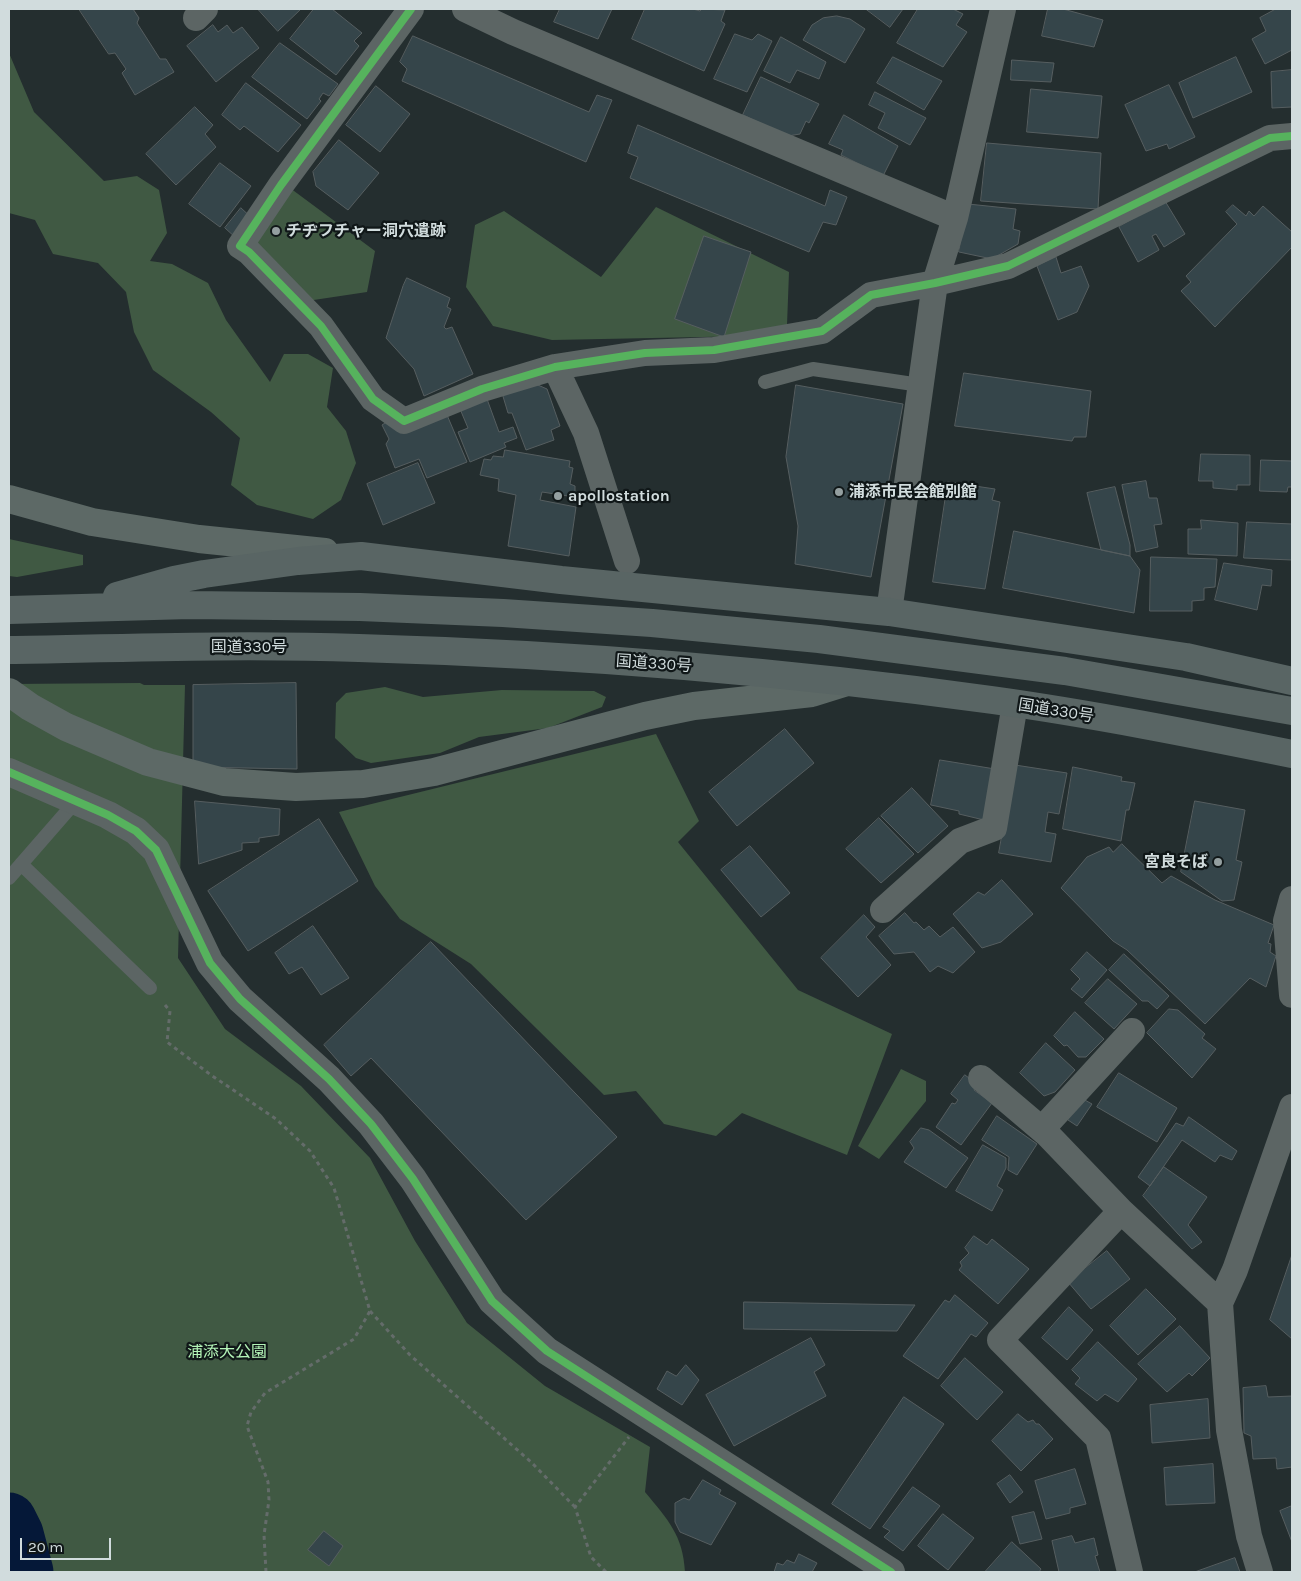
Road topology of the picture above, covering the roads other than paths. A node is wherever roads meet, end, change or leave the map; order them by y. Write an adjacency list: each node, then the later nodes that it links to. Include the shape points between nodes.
1 (411, 9): 7 (street, via 240,246 321,326 373,399 404,421 482,389)
2 (465, 9): 5 (street)
3 (1002, 9): 5 (street)
4 (1292, 136): 6 (street, via 1270,138 1008,266)
5 (955, 218): 6 (street)
6 (935, 283): 7 (street, via 871,295 822,331 714,350 645,353); 9 (street)
7 (555, 367): 12 (street, via 586,433)
8 (765, 382): 9 (lane, via 813,370)
9 (920, 385): 15 (street)
10 (9, 499): 11 (main road, via 92,522 199,539)
11 (361, 556): 13 (highway, via 197,575); 15 (highway, via 561,580)
12 (627, 561)
13 (80, 607): 14 (highway); 21 (highway, via 360,607 592,619 819,639 1065,671)
14 (9, 610)
15 (889, 612): 17 (highway, via 1186,658)
16 (9, 650): 18 (highway, 国道330号, via 247,646 358,648 643,663)
17 (1292, 681)
18 (844, 683): 19 (main road, via 812,693 645,716 434,772 363,784 296,787 224,782 148,762 66,727); 20 (highway, 国道330号)
19 (9, 692)
20 (1014, 704): 22 (highway, 国道330号); 28 (street, via 994,828 960,841)
21 (1292, 711)
22 (1292, 754)
23 (9, 772): 24 (street)
24 (76, 801): 25 (lane); 37 (street, via 136,831 156,850 210,963 240,999 329,1079 371,1124 412,1178 492,1301 546,1351)
25 (21, 864): 26 (lane); 29 (lane)
26 (9, 878)
27 (1292, 899): 30 (street, via 1286,921)
28 (883, 910)
29 (150, 988)
30 (1292, 995)
31 (1132, 1032): 34 (street)
32 (981, 1078): 34 (street)
33 (1292, 1106): 36 (street, via 1235,1270)
34 (1042, 1129): 35 (street)
35 (1121, 1211): 36 (street); 38 (street, via 1000,1340 1098,1438)
36 (1220, 1303): 39 (street, via 1229,1430 1249,1536)
37 (891, 1572)
38 (1130, 1572)
39 (1260, 1572)

